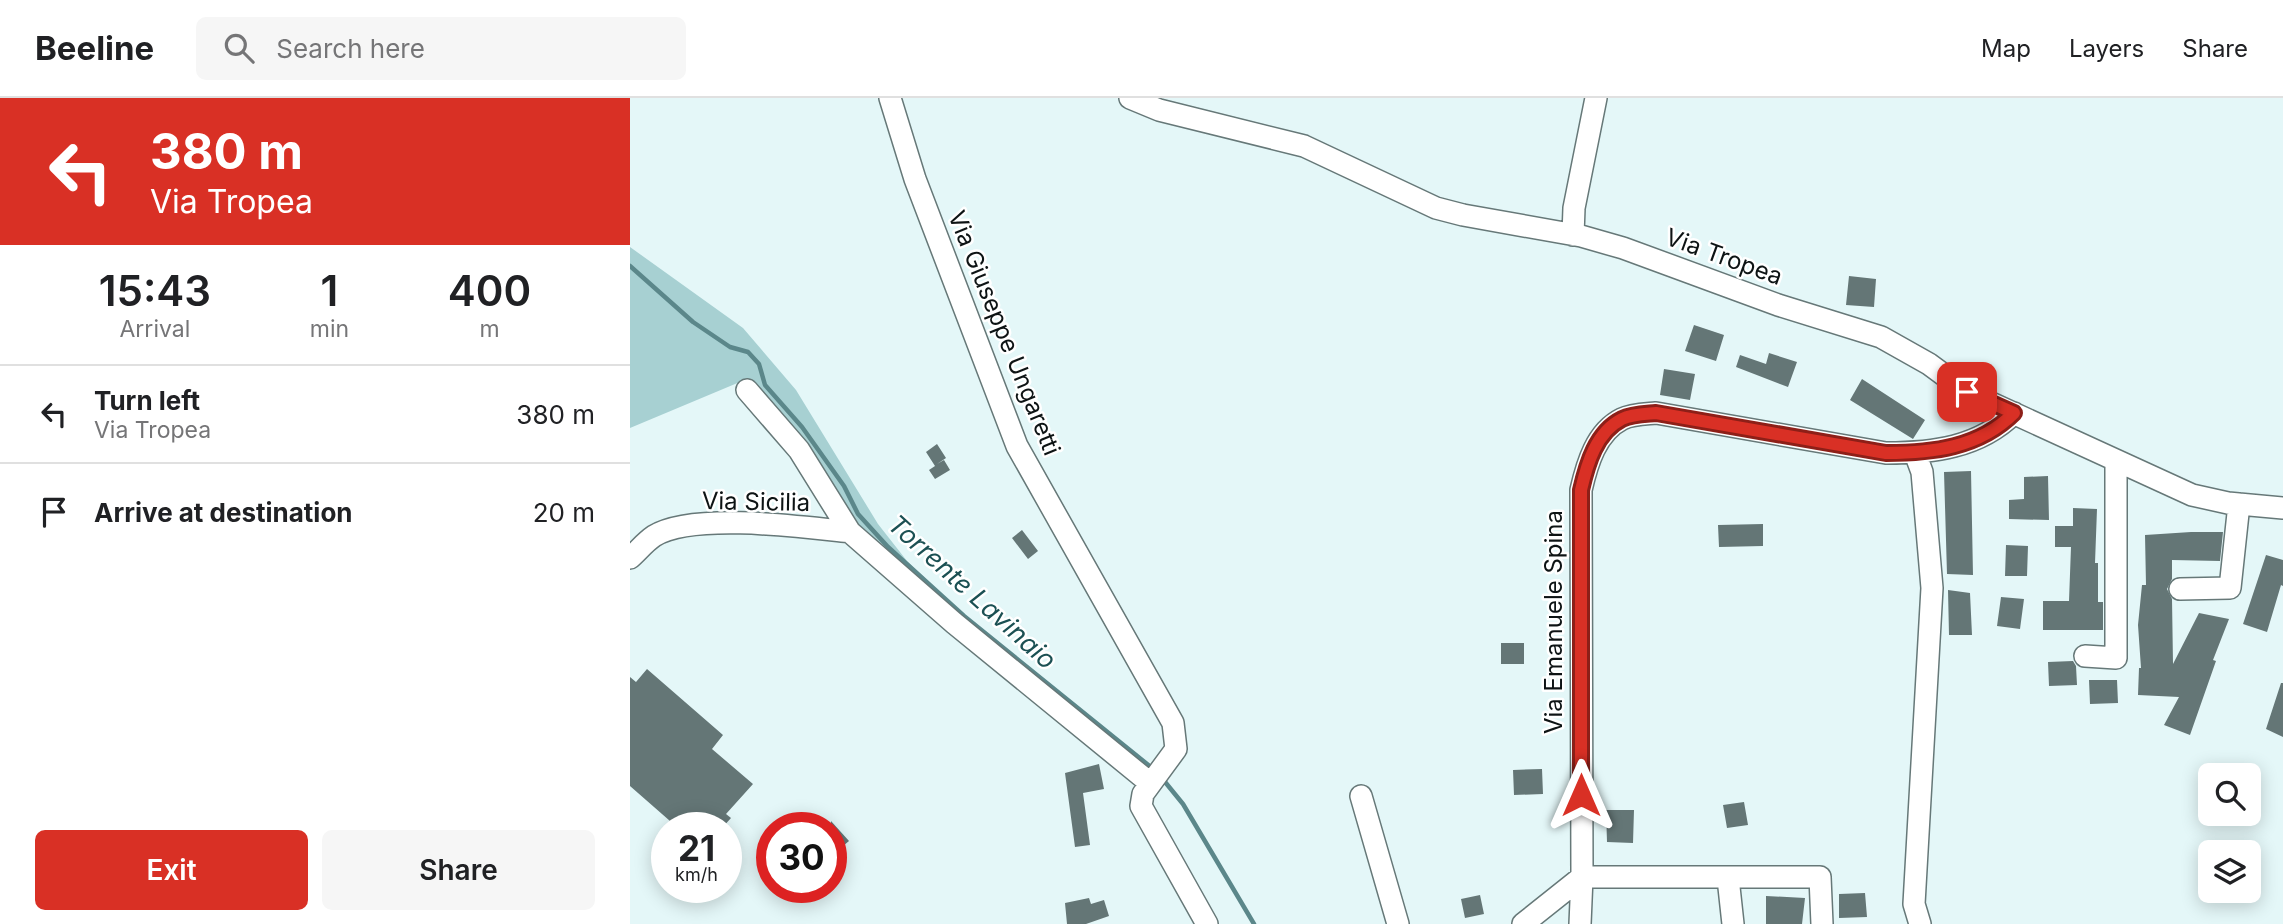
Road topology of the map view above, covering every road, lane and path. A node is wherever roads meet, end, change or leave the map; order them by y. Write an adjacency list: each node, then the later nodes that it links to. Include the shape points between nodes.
1 (890, 98): 15 (street, Via Giuseppe Ungaretti, via 915,179 1017,446 1172,723 1175,749)
2 (1129, 98): 4 (street, Via Tropea, via 1159,110 1304,146 1436,208)
3 (1596, 98): 4 (street)
4 (1573, 235): 6 (street, Via Tropea, via 1881,337 1967,392)
5 (747, 390): 11 (street, via 799,450)
6 (2014, 413): 7 (street, Via Emanuele Spina, via 1983,436 1955,447); 8 (street, Via Tropea)
7 (1915, 453): 17 (street, Via Emanuele Spina, via 1886,453 1656,413 1622,419 1597,443 1587,461 1579,523); 25 (street, via 1922,472 1932,589 1914,904)
8 (2116, 461): 9 (street, Via Tropea, via 2192,495); 14 (street, via 2116,658)
9 (2239, 504): 10 (street, Via Tropea); 13 (street, via 2230,588)
10 (2283, 508)
11 (850, 532): 12 (street, Via Sicilia, via 788,525 706,524 655,536); 15 (street, via 954,623)
12 (630, 558)
13 (2180, 589)
14 (2084, 656)
15 (1151, 782): 19 (street, via 1141,806)
16 (1361, 796): 20 (street)
17 (1581, 877): 18 (street); 21 (street); 22 (street, Via Emanuele Spina)
18 (1728, 878): 23 (street); 24 (street, via 1819,877)
19 (1207, 924)
20 (1398, 924)
21 (1523, 924)
22 (1580, 924)
23 (1733, 924)
24 (1822, 924)
25 (1920, 924)

